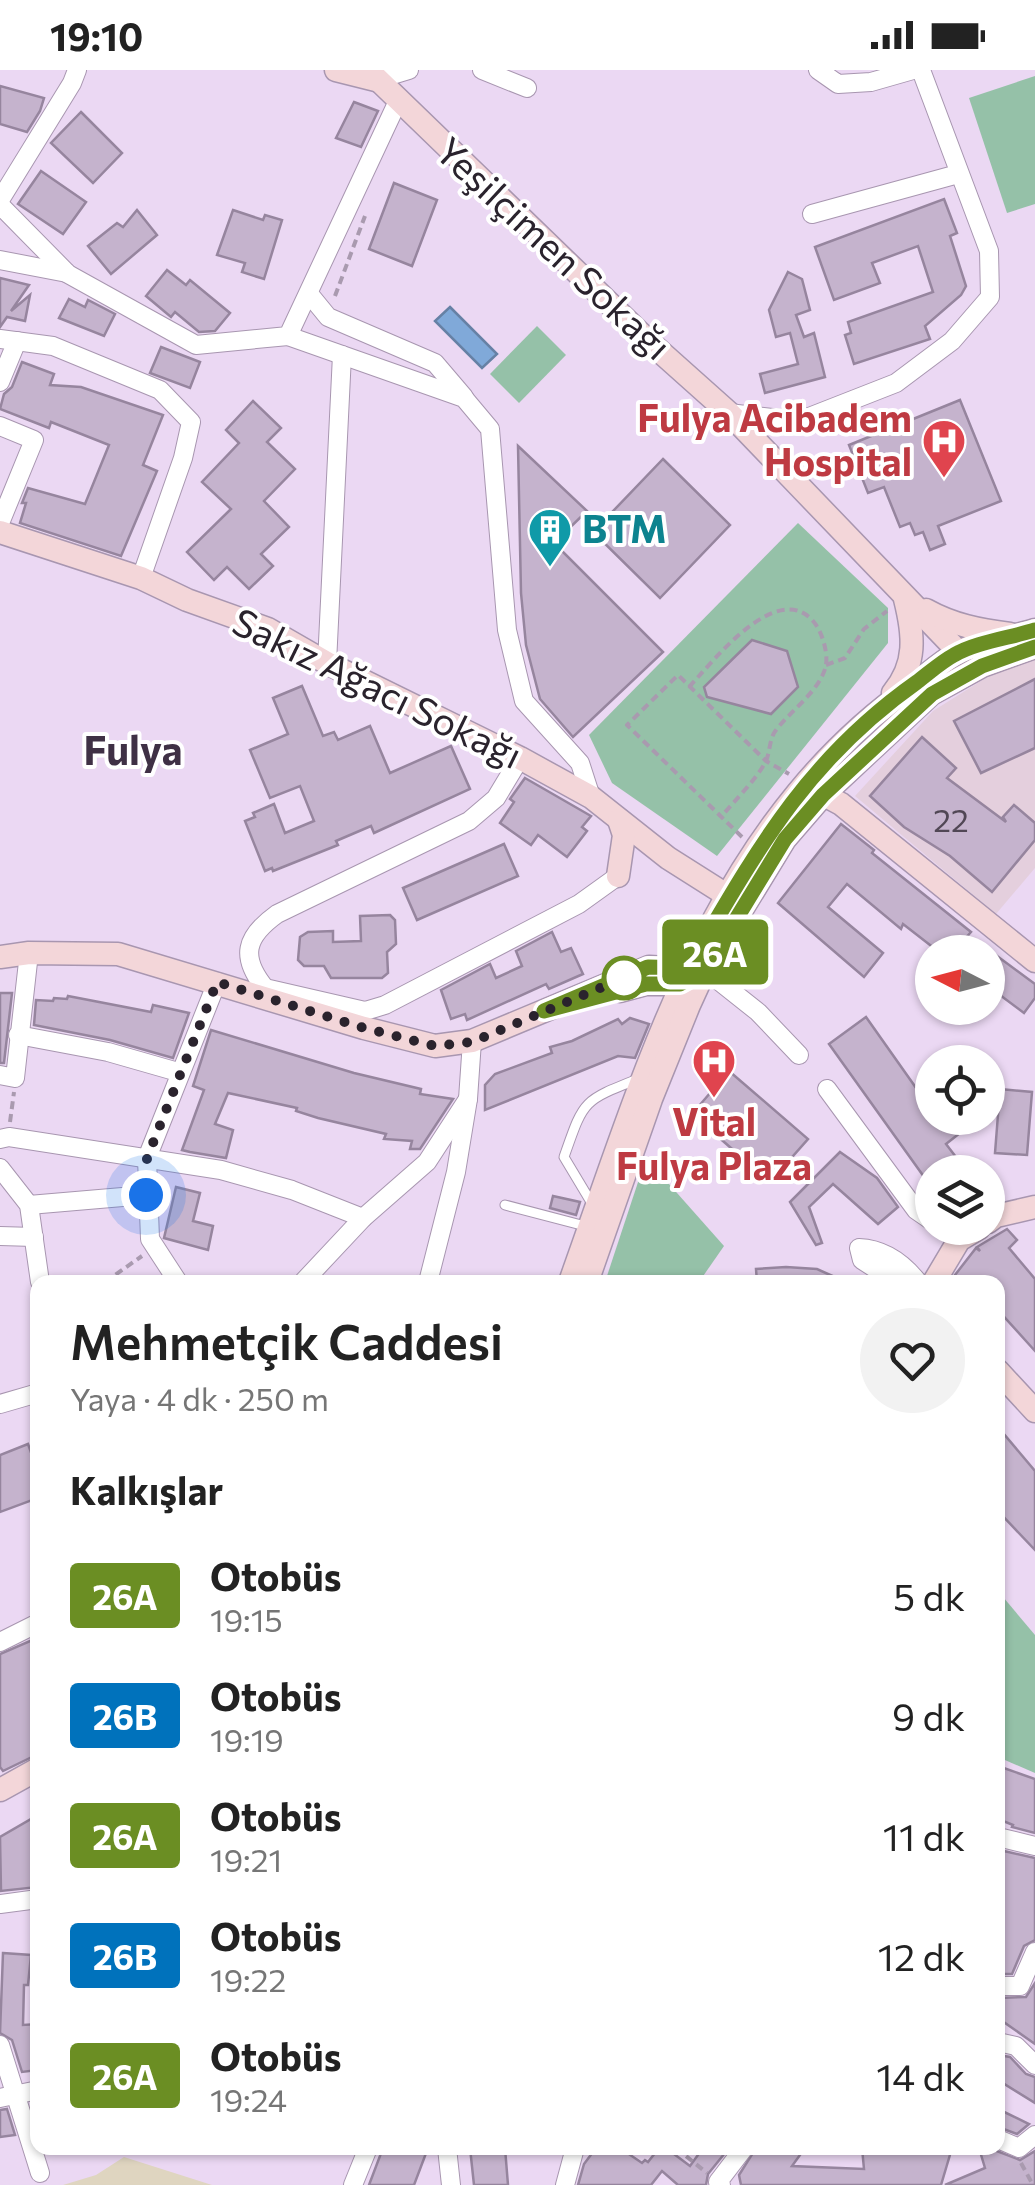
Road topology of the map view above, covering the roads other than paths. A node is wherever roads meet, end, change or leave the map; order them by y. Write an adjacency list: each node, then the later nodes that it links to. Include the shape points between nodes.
1 (77, 70): 12 (street)
2 (336, 70): 8 (street)
3 (409, 70): 8 (street)
4 (482, 70): 9 (street)
5 (818, 70): 6 (street, via 838,84)
6 (913, 70)
7 (920, 70): 11 (street)
8 (372, 75): 10 (street, Yeşilçimen Sokağı)
9 (527, 88)
10 (398, 102): 16 (street); 22 (street, Yeşilçimen Sokağı)
11 (958, 174): 13 (street); 22 (street, via 988,251 990,297 952,341 896,383 799,420)
12 (0, 202): 15 (street)
13 (812, 214)
14 (0, 260): 15 (street)
15 (68, 274): 17 (street, via 196,345)
16 (310, 295): 17 (street); 21 (street, via 328,316 435,362)
17 (288, 336): 19 (street)
18 (9, 340): 20 (street); 26 (street, via 53,346 160,390 191,422)
19 (342, 355): 21 (street); 30 (street)
20 (0, 382)
21 (464, 398): 35 (street, via 490,429 507,630 524,701 580,763)
22 (729, 413): 27 (street, Yeşilçimen Sokağı)
23 (0, 426): 24 (street, via 34,440)
24 (0, 523)
25 (0, 532): 26 (street, Sakız Ağacı Sokağı)
26 (141, 578): 30 (street, Sakız Ağacı Sokağı, via 268,629)
27 (906, 598): 28 (street, Yeşilçimen Sokağı, via 948,622); 29 (street, Yeşilçimen Sokağı); 32 (street, via 913,651 906,678)
28 (1030, 637): 29 (street); 31 (street)
29 (956, 654): 31 (street); 32 (street)
30 (327, 663): 33 (street, Sakız Ağacı Sokağı)
31 (982, 666): 34 (street, via 932,694)
32 (881, 708): 34 (street, via 842,742)
33 (520, 758): 35 (street, Sakız Ağacı Sokağı); 45 (street, via 496,798 469,821 258,928 248,960 265,988)
34 (814, 789): 39 (street, via 756,850); 42 (street); 43 (street)
35 (591, 798): 36 (street, Sakız Ağacı Sokağı)
36 (620, 820): 37 (street, Sakız Ağacı Sokağı); 38 (street)
37 (668, 858): 38 (street); 39 (street, Sakız Ağacı Sokağı)
38 (618, 876): 45 (street, via 579,904)
39 (728, 896): 43 (street)
40 (28, 953): 41 (street); 44 (street, via 118,954); 46 (street)
41 (0, 956)
42 (1035, 961)
43 (691, 974): 47 (street, via 544,1011); 48 (street, via 758,1012); 51 (street); 73 (street)
44 (217, 982): 45 (street); 49 (street)
45 (365, 1020): 47 (street, via 435,1046)
46 (18, 1034): 49 (street); 50 (street)
47 (472, 1042): 53 (street)
48 (799, 1055)
49 (178, 1072): 55 (street)
50 (8, 1076)
51 (640, 1078): 64 (street); 64 (lane, via 593,1096 564,1157)
52 (827, 1089): 61 (street)
53 (468, 1099): 63 (street, via 427,1162); 71 (street)
54 (4, 1138): 55 (street)
55 (147, 1158): 57 (street); 63 (street, via 222,1170)
56 (0, 1168): 58 (street)
57 (146, 1195): 58 (street); 69 (street, via 150,1239)
58 (29, 1204): 66 (street)
59 (504, 1205): 64 (lane)
60 (1035, 1207): 62 (street)
61 (915, 1209)
62 (1005, 1214)
63 (363, 1218): 70 (street)
64 (593, 1218): 72 (street)
65 (0, 1236): 66 (street)
66 (34, 1237): 68 (street)
67 (953, 1245): 76 (street)
68 (39, 1275)
69 (174, 1275)
70 (310, 1275)
71 (430, 1275)
72 (573, 1275)
73 (589, 1275)
74 (885, 1275): 75 (street, via 862,1260 859,1248 879,1249)
75 (913, 1275)
76 (938, 1275)
77 (1005, 1378): 80 (street)
78 (30, 1395): 79 (street)
79 (0, 1404)
80 (1034, 1408)
81 (30, 1627): 82 (street)
82 (0, 1642)
83 (30, 1773): 84 (street)
84 (0, 1790)
85 (1005, 1839): 86 (street)
86 (1035, 1846)
87 (30, 1900): 88 (street)
88 (0, 1904)
89 (1035, 1952): 90 (street, via 1020,1986)
90 (1005, 1986)
91 (1005, 2042): 93 (street)
92 (0, 2045): 94 (street)
93 (1035, 2065)
94 (8, 2096): 97 (street)
95 (1035, 2135): 96 (street, via 1019,2148)
96 (1005, 2141)
97 (30, 2149)
98 (33, 2155): 103 (street)
99 (365, 2155): 105 (street)
100 (448, 2155): 106 (street)
101 (574, 2155): 107 (street)
102 (739, 2155): 104 (street)
103 (40, 2173)
104 (720, 2184)
105 (354, 2185)
106 (451, 2185)
107 (565, 2185)

